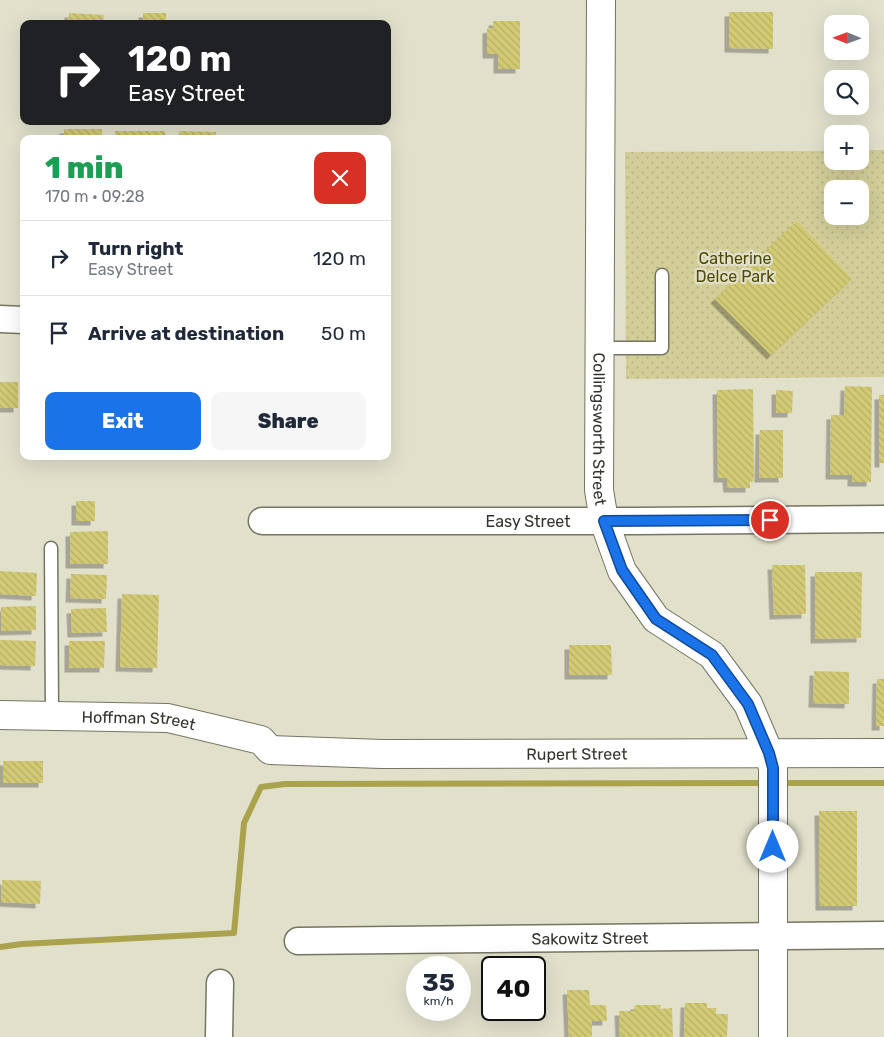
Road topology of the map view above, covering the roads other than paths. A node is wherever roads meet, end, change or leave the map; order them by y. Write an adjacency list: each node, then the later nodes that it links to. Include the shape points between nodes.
1 (601, 0): 5 (street, Collingsworth Street)
2 (662, 275): 5 (lane, via 662,348)
3 (0, 319): 4 (street)
4 (20, 320)
5 (600, 348): 8 (street, Collingsworth Street, via 599,490)
6 (884, 519): 8 (street, Easy Street)
7 (262, 521): 8 (street, Easy Street)
8 (604, 521): 14 (street, Collingsworth Street, via 622,570 656,619 712,655 748,704)
9 (51, 548): 11 (lane)
10 (0, 715): 11 (street, Hoffman Street)
11 (52, 716): 12 (street, Hoffman Street, via 168,718 261,740)
12 (270, 750): 14 (street, Rupert Street)
13 (884, 753): 14 (street, Rupert Street)
14 (772, 772): 16 (street, Collingsworth Street)
15 (884, 935): 16 (street, Sakowitz Street)
16 (773, 936): 17 (street, Sakowitz Street); 20 (street, Collingsworth Street)
17 (298, 941)
18 (220, 983): 19 (street)
19 (220, 1037)
20 (773, 1037)

